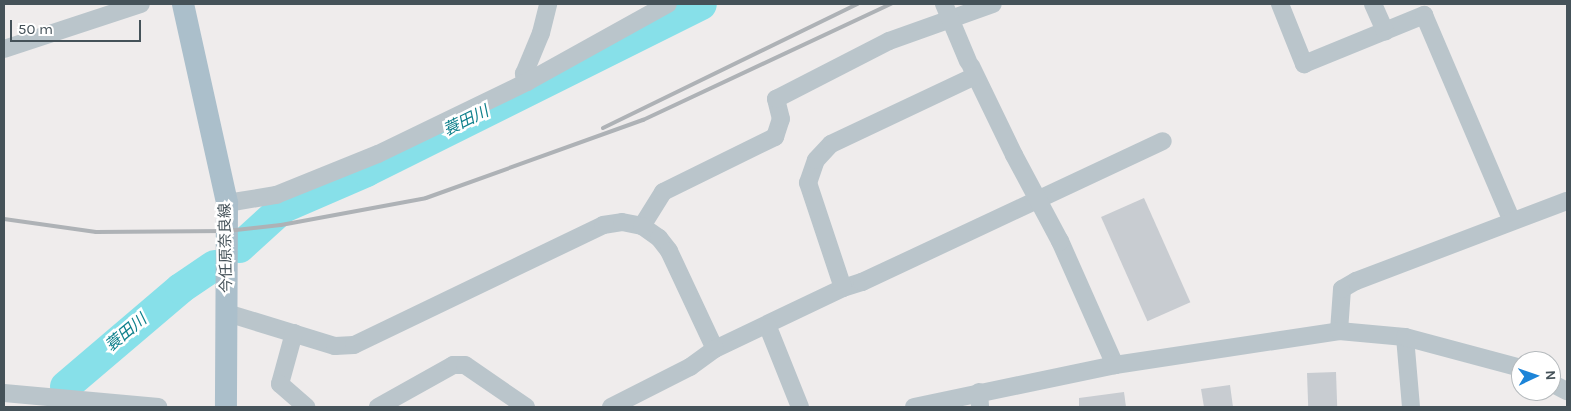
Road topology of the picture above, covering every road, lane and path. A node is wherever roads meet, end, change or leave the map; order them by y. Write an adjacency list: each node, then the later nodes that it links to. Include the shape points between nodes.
1 (141, 4): 10 (street)
2 (182, 4): 15 (main road, 今任原奈良線)
3 (548, 4): 12 (street, via 541,33 524,74)
4 (668, 4): 12 (street)
5 (944, 4): 11 (street, bridge)
6 (993, 4): 17 (street, via 889,41 776,99 781,119 775,137 663,192)
7 (1280, 4): 9 (street, via 1304,64)
8 (1373, 4): 9 (street)
9 (1384, 31): 16 (street, via 1424,15)
10 (4, 49)
11 (972, 69): 18 (street, via 831,144 816,160 808,183); 25 (street, bridge, via 1060,241)
12 (527, 82): 15 (street, via 378,154 276,195)
13 (1163, 140): 18 (street)
14 (1567, 200): 16 (street)
15 (227, 203): 19 (main road, 今任原奈良線)
16 (1512, 221): 21 (street, via 1356,281 1342,290)
17 (642, 226): 22 (street, via 622,222 603,225 354,345 335,346); 24 (street, via 659,238 669,251)
18 (844, 288): 20 (street)
19 (227, 313): 22 (street); 31 (main road, 今任原奈良線)
20 (768, 327): 24 (street); 36 (street)
21 (1339, 331): 23 (street); 25 (street)
22 (294, 333): 32 (street, via 280,384)
23 (1405, 337): 26 (street); 38 (street)
24 (715, 349): 35 (street, via 690,367)
25 (1115, 365): 28 (street)
26 (1511, 365)
27 (4, 393): 29 (street)
28 (980, 400): 37 (street)
29 (62, 403): 30 (street)
30 (149, 407)
31 (226, 407)
32 (306, 407)
33 (378, 407): 34 (street, via 453,365 465,365)
34 (526, 407)
35 (611, 407)
36 (800, 407)
37 (914, 407)
38 (1411, 407)

